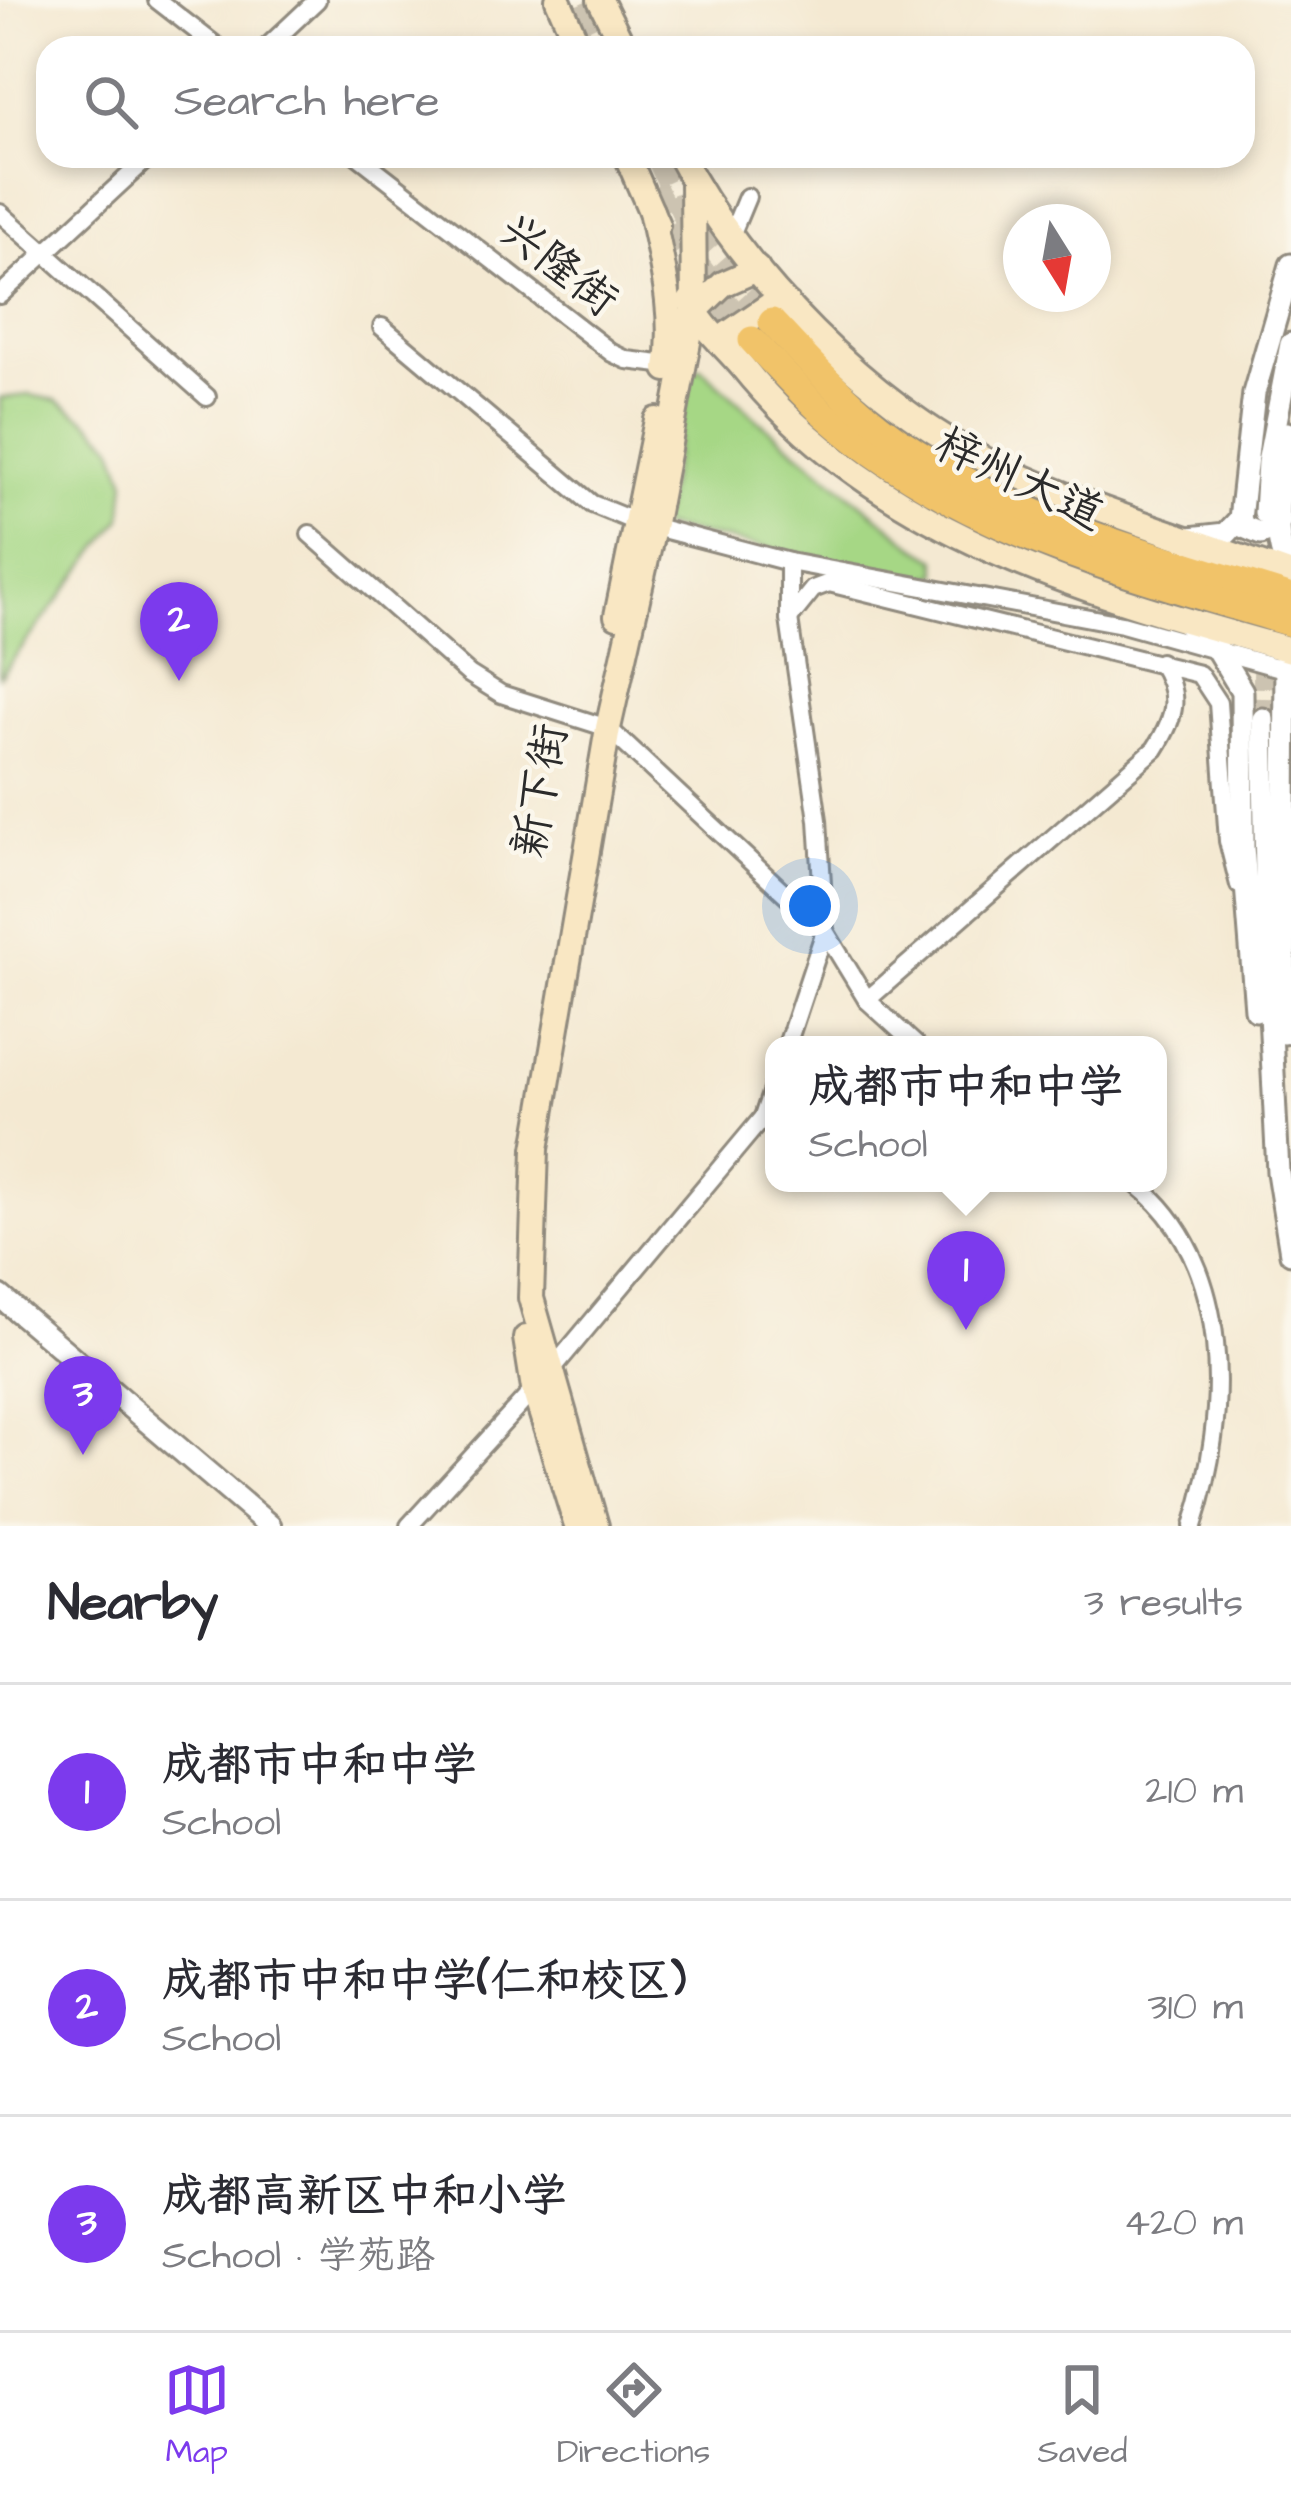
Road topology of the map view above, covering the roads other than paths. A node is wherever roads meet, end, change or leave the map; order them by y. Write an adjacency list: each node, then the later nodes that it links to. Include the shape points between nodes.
1 (157, 0): 5 (street)
2 (316, 0): 6 (street)
3 (557, 0): 7 (main road)
4 (600, 0): 8 (main road)
5 (204, 36)
6 (278, 36)
7 (574, 36)
8 (618, 36)
9 (137, 168): 18 (street)
10 (373, 168): 26 (street, 兴隆街, via 612,353 626,360)
11 (632, 168): 15 (main road)
12 (686, 168): 13 (main road)
13 (693, 181): 17 (main road); 22 (main road, 新下街)
14 (747, 197): 17 (street)
15 (651, 212): 22 (main road); 26 (main road, 新下街, via 668,288)
16 (0, 213): 18 (street)
17 (730, 238): 20 (main road)
18 (45, 253): 21 (street); 27 (street)
19 (1291, 265): 30 (street, via 1254,393)
20 (757, 268): 22 (main road); 24 (main road)
21 (0, 295)
22 (694, 310): 24 (main road); 26 (main road); 31 (main road, 新下街)
23 (382, 327): 31 (street, via 592,504)
24 (760, 330): 33 (main road, via 1006,470); 36 (highway, 梓州大道, via 865,415 979,486); 38 (main road, via 783,412 837,460 921,517 1047,574); 40 (highway, 梓州大道, via 823,413 906,474 1016,534)
25 (1291, 344): 29 (street, via 1268,464)
26 (670, 352): 31 (main road, 新下街)
27 (207, 397)
28 (1291, 406): 29 (street)
29 (1273, 517): 30 (street, via 1276,528 1261,534); 35 (street)
30 (1240, 519): 33 (street, via 1226,534)
31 (644, 525): 34 (street); 43 (main road, 新下街)
32 (310, 534): 43 (street, via 469,674 502,694)
33 (1201, 538): 35 (main road)
34 (789, 562): 37 (street); 39 (street, via 1121,624)
35 (1289, 567)
36 (1291, 598)
37 (789, 619): 41 (street, via 812,589 829,584); 45 (street)
38 (1181, 619): 39 (street); 40 (main road)
39 (1218, 651): 40 (street); 42 (street)
40 (1288, 652): 42 (street)
41 (1160, 662): 44 (street, via 1199,674 1218,704 1228,842); 46 (street, via 1176,708 1155,748)
42 (1263, 717): 44 (street, via 1243,847); 49 (street)
43 (601, 725): 45 (street); 54 (main road, 新下街, via 525,1146 519,1297)
44 (1249, 920): 49 (street, via 1257,1018)
45 (825, 931): 46 (street); 47 (street)
46 (867, 1000): 48 (street)
47 (790, 1036)
48 (906, 1036)
49 (1273, 1074): 52 (street)
50 (765, 1119): 54 (street)
51 (1144, 1192): 59 (street, via 1183,1232 1212,1328 1214,1440)
52 (1291, 1253)
53 (0, 1296): 55 (street)
54 (542, 1381): 56 (street); 57 (main road); 58 (main road)
55 (270, 1526)
56 (410, 1526)
57 (577, 1526)
58 (596, 1526)
59 (1193, 1526)

